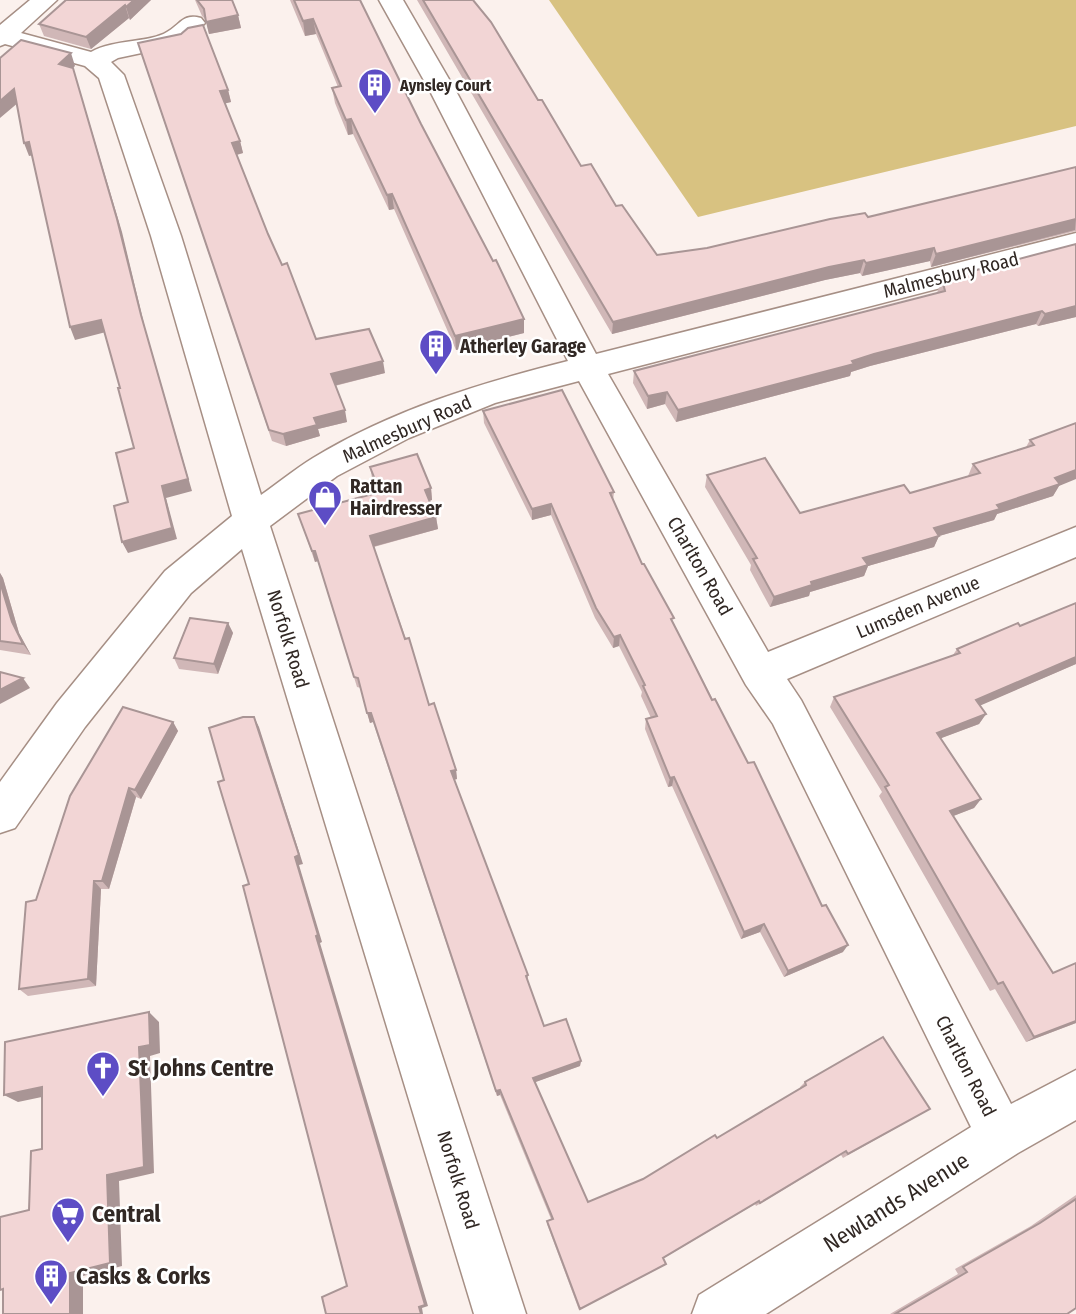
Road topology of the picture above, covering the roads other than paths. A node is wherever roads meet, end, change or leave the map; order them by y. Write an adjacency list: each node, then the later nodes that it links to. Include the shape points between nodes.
1 (45, 0): 4 (street)
2 (391, 0): 7 (street, Charlton Road)
3 (192, 23): 5 (street, via 175,39 110,52)
4 (1, 37): 5 (street)
5 (94, 61): 8 (street, Norfolk Road, via 111,75 166,236)
6 (1076, 243): 7 (street, Malmesbury Road)
7 (588, 368): 8 (street, Malmesbury Road, via 487,393 397,429 325,467); 10 (street, Charlton Road)
8 (251, 521): 11 (street, Malmesbury Road, via 178,582 71,715); 14 (street, Norfolk Road)
9 (1076, 541): 10 (street, Lumsden Avenue)
10 (760, 673): 13 (street, Charlton Road, via 788,712)
11 (0, 814)
12 (1076, 1094): 13 (street, Newlands Avenue)
13 (1001, 1136): 15 (street, Newlands Avenue)
14 (500, 1314)
15 (718, 1314)

